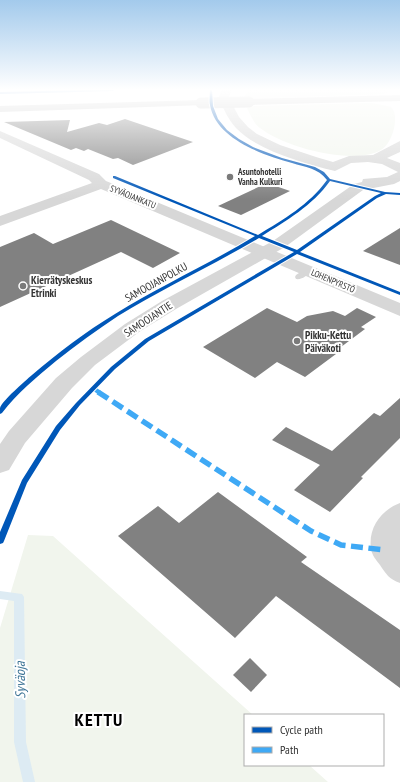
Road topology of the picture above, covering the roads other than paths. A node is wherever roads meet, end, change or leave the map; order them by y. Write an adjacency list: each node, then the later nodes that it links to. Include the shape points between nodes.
1 (242, 126): 3 (street, via 268,144)
2 (0, 134): 7 (street, via 94,177)
3 (290, 152): 4 (street); 6 (street)
4 (346, 159): 5 (street, via 374,159); 6 (street)
5 (397, 166): 6 (street, via 362,182); 8 (street, SAMOOJANTIE)
6 (339, 172): 8 (street, SAMOOJANTIE, via 342,184)
7 (101, 184): 9 (street, SYVÄOJANKATU); 10 (street, SYVÄOJANKATU)
8 (327, 209): 10 (street, SAMOOJANTIE)
9 (0, 221)
10 (265, 252): 11 (street, LOHENPYRSTÖ, via 303,274); 12 (street, SAMOOJANTIE, via 169,305 132,328 88,361 41,408 17,437)
11 (400, 310)
12 (0, 464)
13 (400, 514): 14 (street, via 385,531 384,550)
14 (400, 570)

